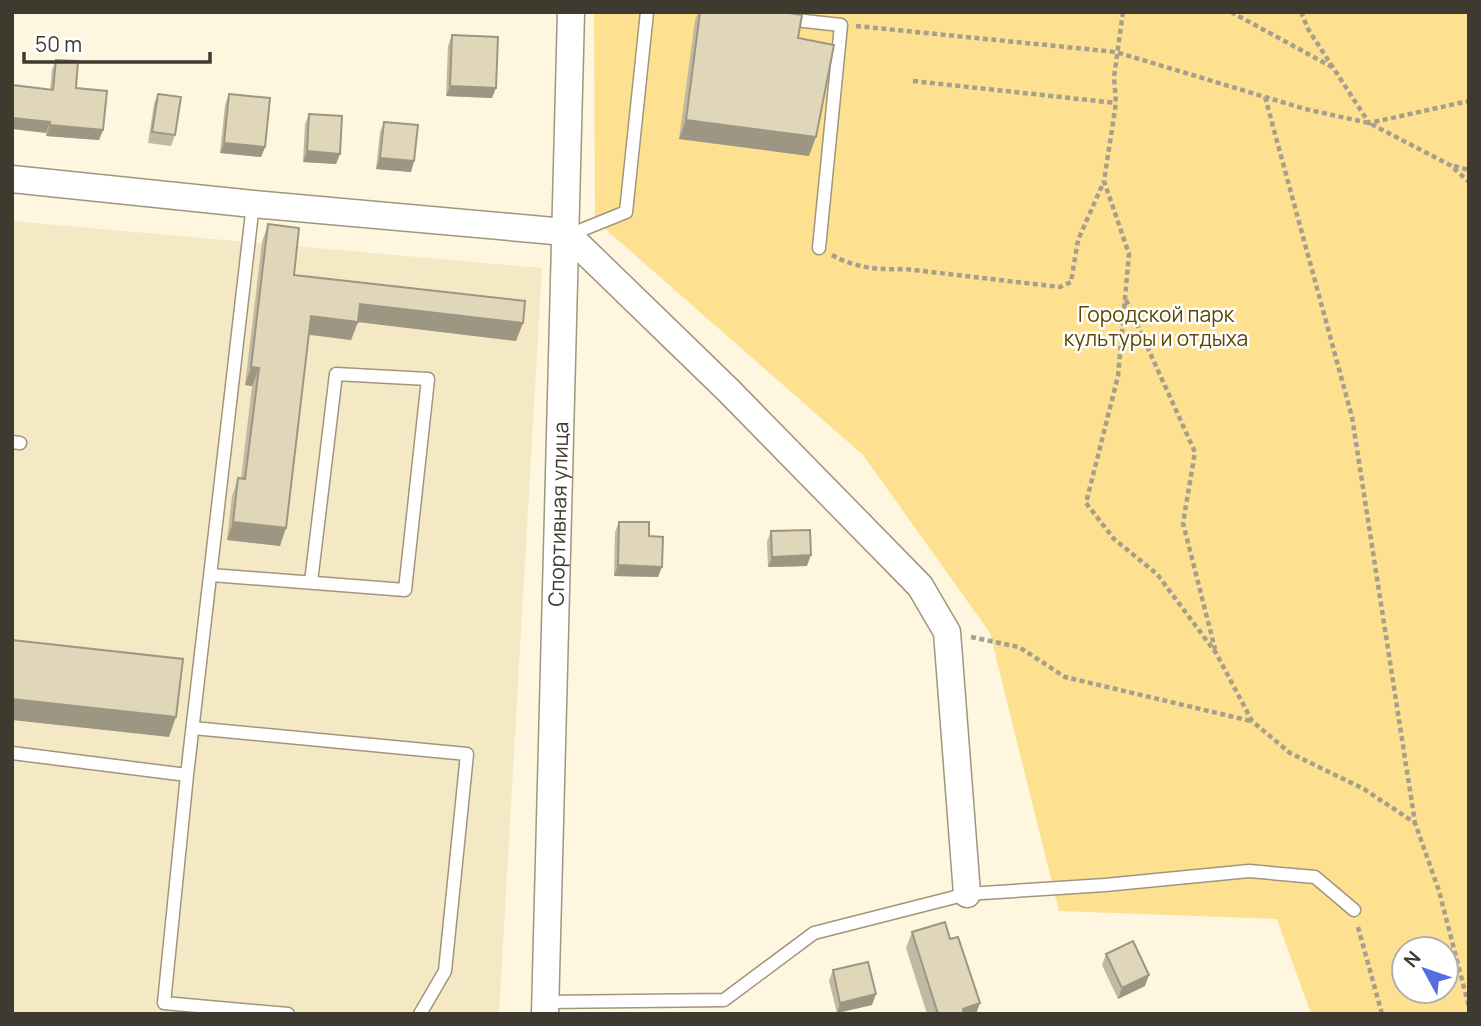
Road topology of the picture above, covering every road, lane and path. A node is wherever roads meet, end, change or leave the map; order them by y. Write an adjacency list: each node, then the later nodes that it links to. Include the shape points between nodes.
1 (571, 12): 21 (street, Спортивная улица)
2 (648, 12): 21 (lane, via 626,212)
3 (1123, 12): 8 (path)
4 (1231, 12): 9 (path)
5 (1301, 12): 9 (path)
6 (778, 19): 7 (lane)
7 (841, 25): 8 (path); 22 (lane)
8 (1116, 52): 11 (path); 13 (path)
9 (1334, 69): 14 (path)
10 (913, 81): 13 (path)
11 (1265, 97): 14 (path); 32 (path, via 1352,417)
12 (1469, 101): 14 (path)
13 (1116, 103): 18 (path)
14 (1369, 123): 15 (path)
15 (1450, 165): 16 (path); 19 (path)
16 (1469, 170)
17 (12, 179): 20 (street)
18 (1104, 181): 22 (path, via 1078,240 1071,282 1060,287 881,270 848,264); 23 (path, via 1129,254)
19 (1469, 182)
20 (253, 204): 21 (street); 24 (lane)
21 (565, 232): 26 (street, via 920,586); 37 (street, Спортивная улица)
22 (819, 248)
23 (1125, 299): 27 (path, via 1195,452 1184,523); 27 (path, via 1118,376 1086,503 1114,538 1157,574)
24 (211, 575): 25 (lane); 29 (lane)
25 (311, 582): 25 (lane, via 405,590 428,379 336,374)
26 (947, 632): 28 (path, via 1019,647 1065,677); 33 (street)
27 (1216, 653): 28 (path)
28 (1252, 721): 32 (path, via 1290,753 1364,789)
29 (193, 728): 31 (lane); 39 (lane, via 467,754 445,971)
30 (12, 753): 31 (lane)
31 (187, 775): 36 (lane)
32 (1415, 823): 35 (path, via 1439,891)
33 (967, 894): 34 (lane, via 1249,871 1315,877); 37 (lane, via 814,933 724,1000)
34 (1354, 910): 40 (path)
35 (1469, 1007)
36 (163, 1008): 38 (lane)
37 (546, 1008)
38 (288, 1014)
39 (420, 1014)
40 (1382, 1014)

